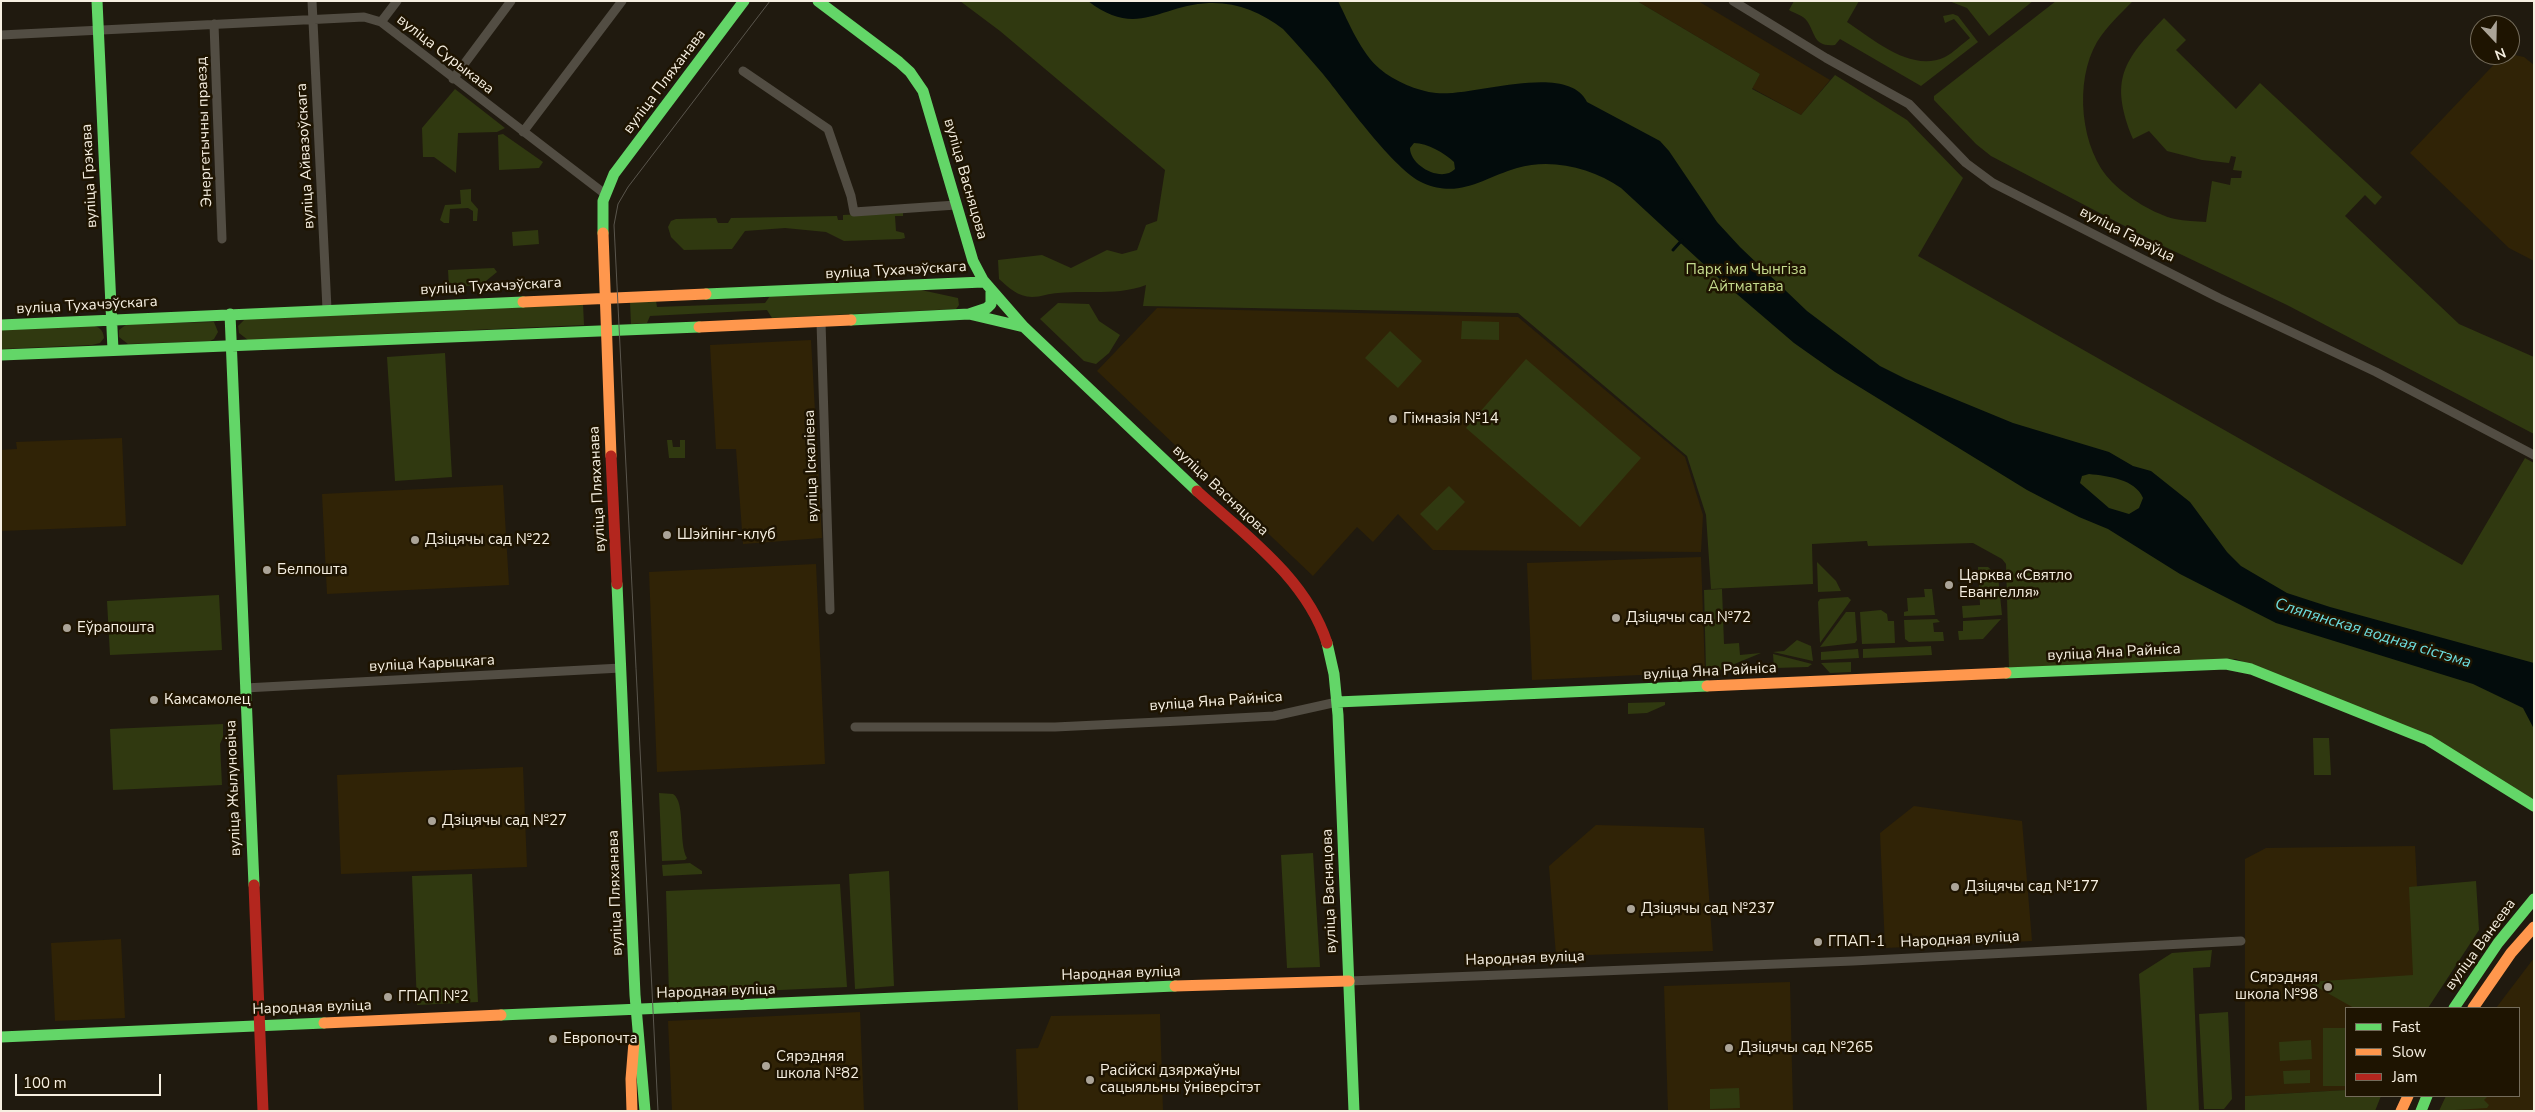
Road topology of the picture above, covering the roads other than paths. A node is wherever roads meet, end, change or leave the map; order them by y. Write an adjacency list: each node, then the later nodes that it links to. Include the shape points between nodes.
1 (97, 1): 12 (street, вуліца Грэкава)
2 (312, 1): 9 (street, вуліца Айвазоўскага)
3 (397, 1): 10 (street)
4 (511, 1): 15 (street)
5 (622, 1): 16 (street)
6 (744, 1): 17 (street, вуліца Пляханава, via 614,174)
7 (818, 1): 18 (street, вуліца Васняцова, via 899,62 915,80 928,104)
8 (1733, 1): 34 (street, вуліца Гараўца, via 1909,104 1966,163 1992,183 2219,298 2376,372)
9 (313, 19): 10 (street, вуліца Сурыкава, via 364,17); 11 (street, вуліца Сурыкава); 23 (street, вуліца Айвазоўскага)
10 (382, 22): 15 (street, вуліца Сурыкава)
11 (214, 24): 12 (street, вуліца Сурыкава); 19 (street, Энергетычны праезд)
12 (98, 29): 13 (street, вуліца Сурыкава); 26 (street, вуліца Грэкава)
13 (1, 35)
14 (743, 71): 18 (street, via 828,128 854,212)
15 (453, 79): 16 (street, вуліца Сурыкава)
16 (523, 132): 17 (street, вуліца Сурыкава)
17 (605, 194): 22 (street, вуліца Пляханава, via 602,219)
18 (956, 205): 20 (street, вуліца Васняцова)
19 (222, 239)
20 (983, 282): 21 (street, вуліца Васняцова); 22 (street, вуліца Тухачэўскага)
21 (991, 292): 25 (street, via 991,304); 29 (street, вуліца Васняцова)
22 (604, 297): 23 (street, вуліца Тухачэўскага); 30 (street, вуліца Пляханава)
23 (327, 310): 24 (street, вуліца Тухачэўскага)
24 (230, 314): 26 (street, вуліца Тухачэўскага); 31 (street, вуліца Жылуновіча)
25 (969, 314): 27 (street); 29 (street)
26 (111, 320): 28 (street, вуліца Тухачэўскага); 32 (street, вуліца Грэкава)
27 (821, 322): 30 (street); 35 (street, вуліца Іскаліева)
28 (1, 325)
29 (1024, 327): 38 (street, вуліца Васняцова, via 1289,576 1315,612 1328,641)
30 (606, 331): 31 (street); 36 (street, вуліца Пляханава)
31 (231, 346): 32 (street); 37 (street, вуліца Жылуновіча)
32 (113, 350): 33 (street)
33 (1, 355)
34 (2534, 455)
35 (830, 610)
36 (621, 668): 37 (street, вуліца Карыцкага); 47 (street, вуліца Пляханава)
37 (245, 688): 48 (street, вуліца Жылуновіча)
38 (1337, 702): 39 (street, вуліца Яна Райніса, via 1274,716 1180,721 1055,727); 40 (street, вуліца Яна Райніса, via 2237,664 2428,740); 44 (street, вуліца Васняцова)
39 (855, 727)
40 (2534, 806)
41 (2534, 899): 45 (street, вуліца Ванеева, via 2498,943)
42 (2534, 927): 46 (street, вуліца Ванеева)
43 (2242, 940): 44 (street, Народная вуліца, via 1853,961)
44 (1349, 981): 47 (street, Народная вуліца); 55 (street, вуліца Васняцова)
45 (2455, 1007)
46 (2474, 1007)
47 (636, 1015): 48 (street, Народная вуліца); 53 (street, вуліца Пляханава); 54 (street, вуліца Пляханава)
48 (259, 1025): 49 (street, Народная вуліца); 52 (street, вуліца Жылуновіча)
49 (1, 1037)
50 (2408, 1097): 56 (street)
51 (2427, 1097): 57 (street)
52 (263, 1111)
53 (632, 1111)
54 (645, 1111)
55 (1354, 1111)
56 (2401, 1111)
57 (2421, 1111)

